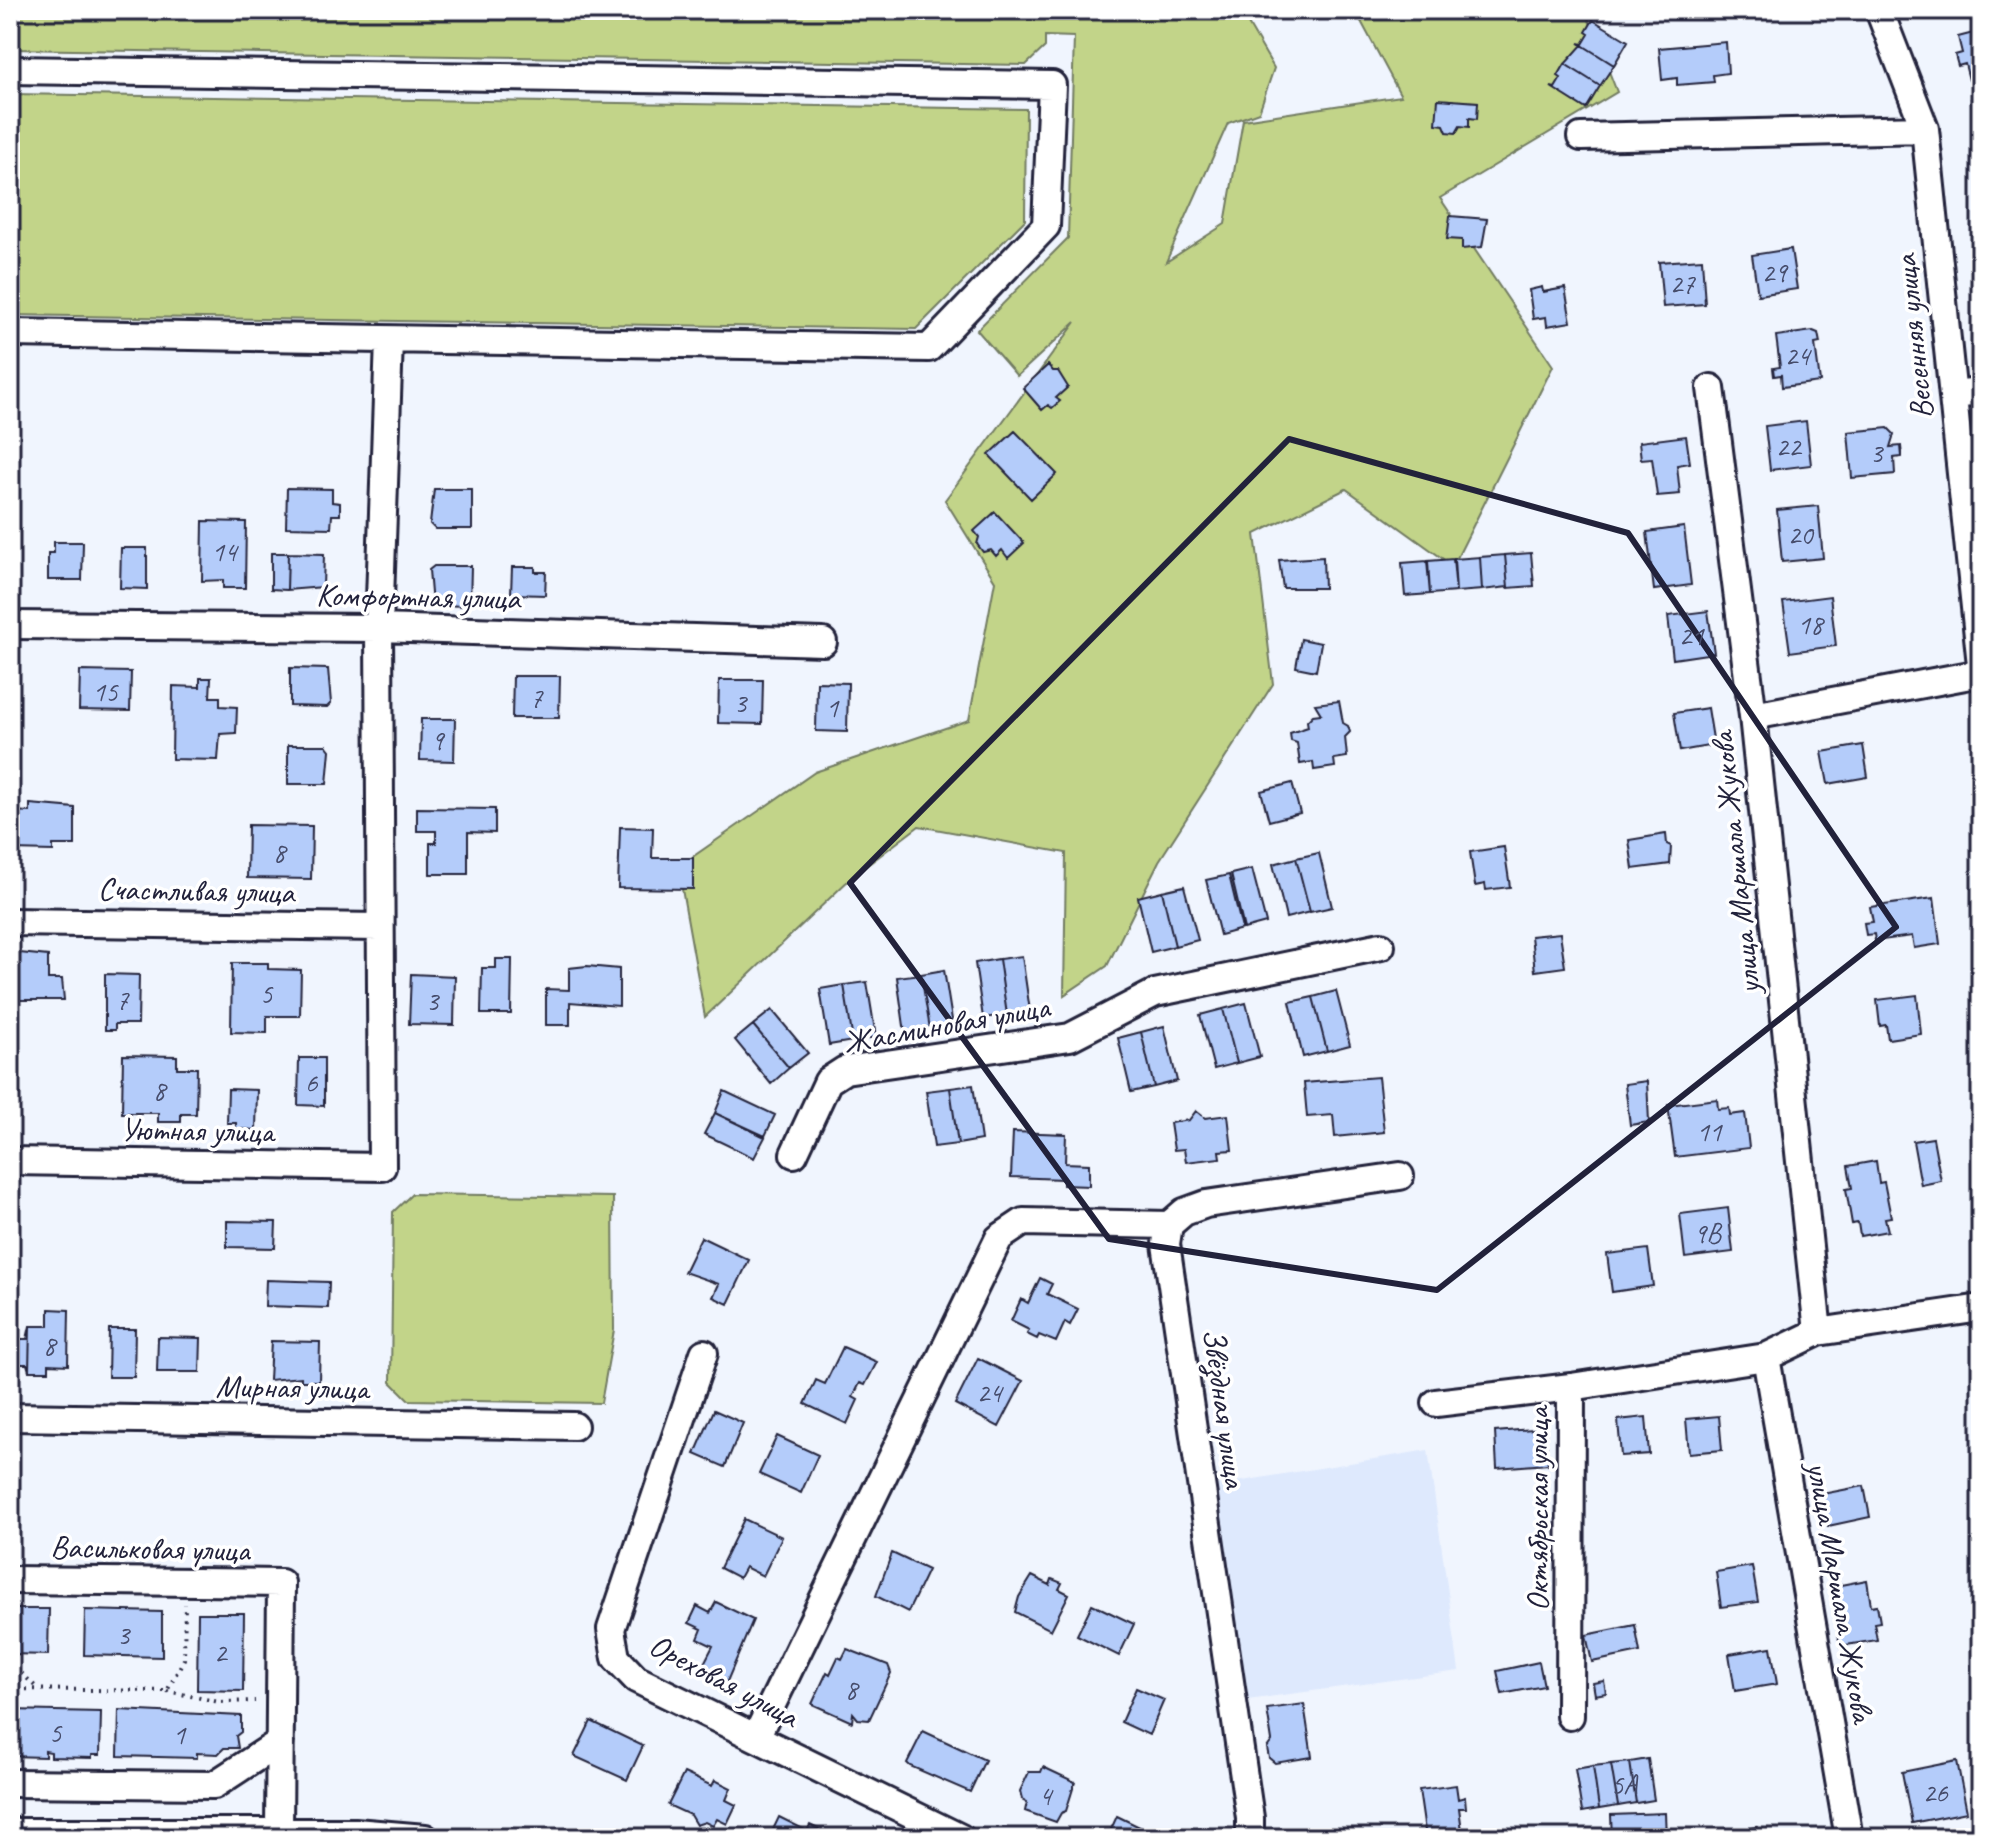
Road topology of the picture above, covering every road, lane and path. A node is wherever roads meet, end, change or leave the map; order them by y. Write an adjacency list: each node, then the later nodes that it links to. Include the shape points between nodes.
1 (1879, 10): 3 (street, Весенняя улица)
2 (10, 70): 6 (street, via 1052,85 1046,226 929,348)
3 (1925, 129): 4 (street); 9 (street, Весенняя улица)
4 (1581, 137)
5 (10, 333): 6 (street)
6 (389, 340): 11 (street)
7 (1711, 388): 15 (street, улица Маршала Жукова)
8 (1981, 392): 9 (street)
9 (1953, 395): 13 (street, Весенняя улица)
10 (10, 625): 11 (street, Комфортная улица)
11 (379, 628): 12 (street, Комфортная улица); 17 (street)
12 (823, 642)
13 (1981, 665)
14 (1981, 673): 15 (street)
15 (1753, 716): 24 (street, улица Маршала Жукова)
16 (10, 922): 17 (street, Счастливая улица)
17 (380, 927): 20 (street, Уютная улица, via 382,1167)
18 (1381, 946): 19 (street, Жасминовая улица, via 1155,993 1070,1037 845,1070 828,1081)
19 (794, 1154)
20 (10, 1161)
21 (1400, 1176): 22 (street, via 1206,1204)
22 (1169, 1225): 39 (street, via 1023,1222 999,1238); 47 (street, Звёздная улица, via 1166,1244)
23 (1981, 1308): 24 (street, Октябрьская улица)
24 (1818, 1332): 26 (street, Октябрьская улица)
25 (704, 1353): 39 (street, Ореховая улица, via 611,1629 616,1658 636,1679)
26 (1766, 1357): 27 (street, Октябрьская улица); 48 (street, улица Маршала Жукова)
27 (1571, 1387): 28 (street); 38 (street, Октябрьская улица)
28 (1436, 1403)
29 (10, 1417): 30 (street, Мирная улица)
30 (574, 1426)
31 (10, 1580): 32 (street, Васильковая улица)
32 (185, 1582): 36 (path, via 184,1659); 37 (street, Васильковая улица, via 281,1583)
33 (10, 1663): 35 (path)
34 (10, 1689): 35 (path)
35 (39, 1690): 36 (path)
36 (167, 1691): 37 (path, via 219,1702)
37 (280, 1700): 40 (street, Васильковая улица)
38 (1570, 1716)
39 (756, 1737): 46 (street, Ореховая улица)
40 (280, 1742): 41 (street, via 214,1785); 42 (street, Васильковая улица)
41 (10, 1783)
42 (279, 1831): 43 (street); 44 (street)
43 (10, 1832)
44 (352, 1835): 45 (street)
45 (425, 1838)
46 (961, 1838)
47 (1250, 1838)
48 (1849, 1838)

